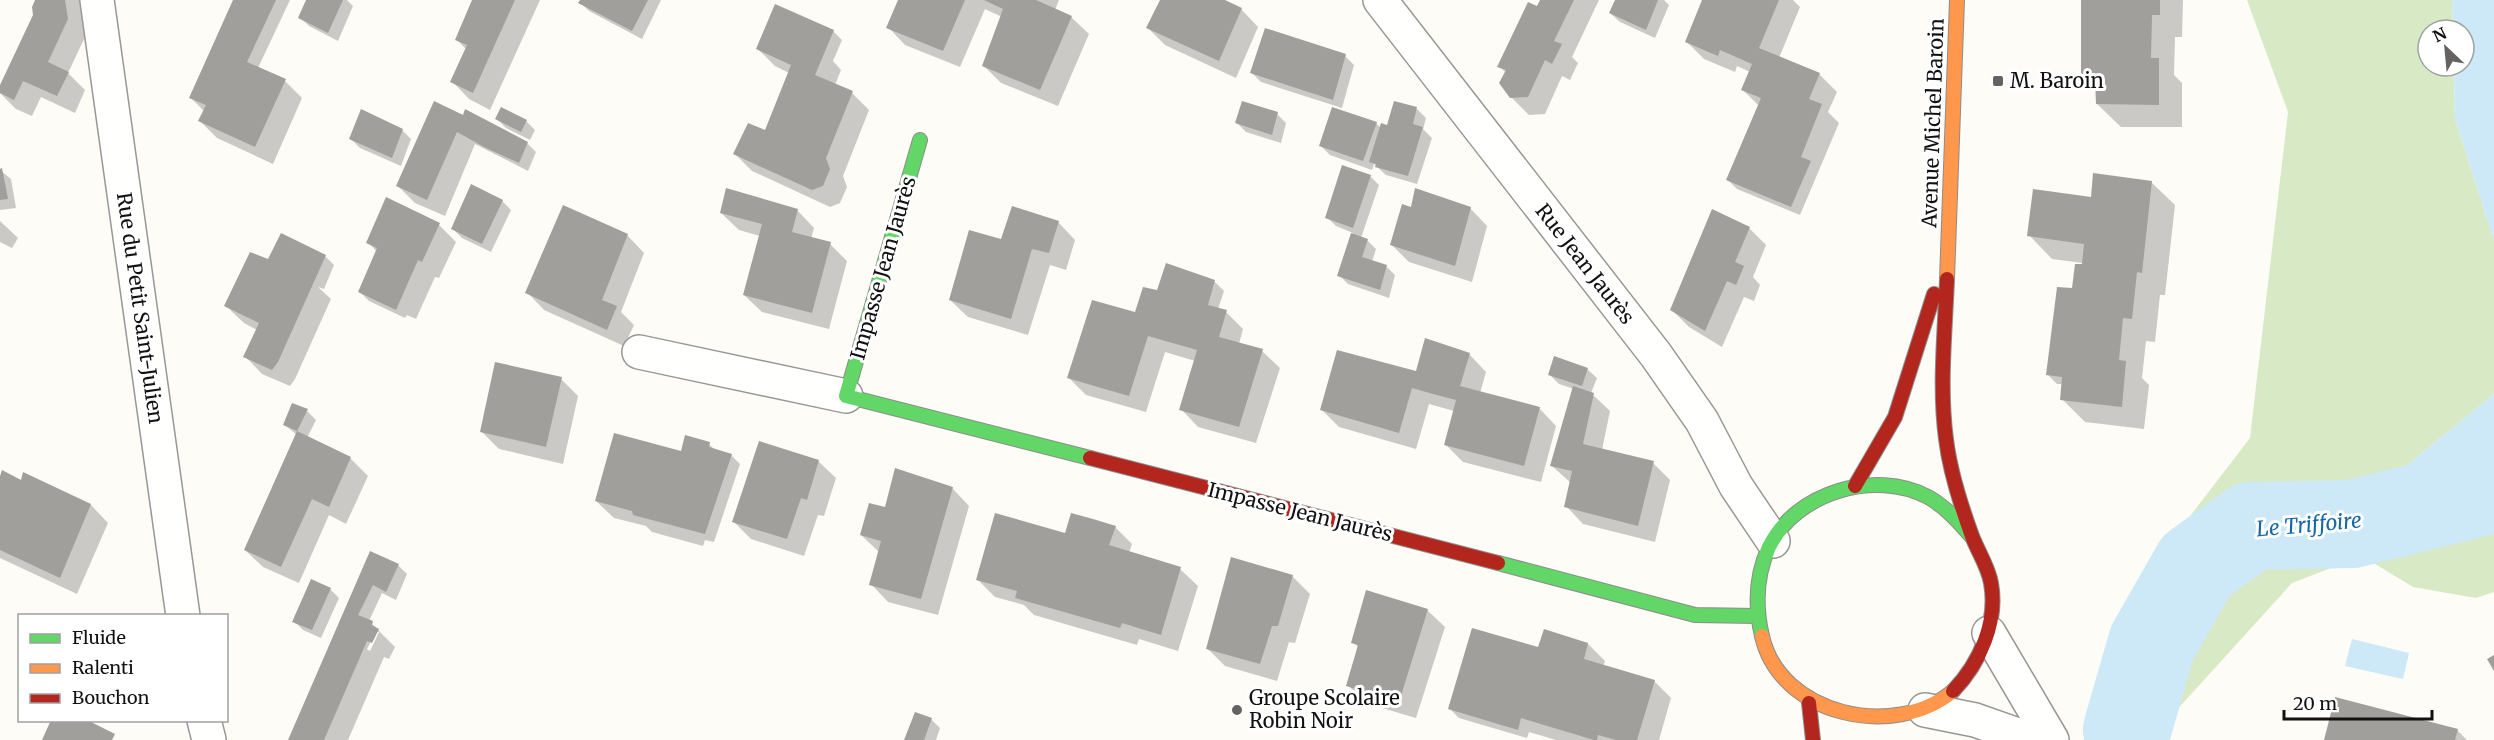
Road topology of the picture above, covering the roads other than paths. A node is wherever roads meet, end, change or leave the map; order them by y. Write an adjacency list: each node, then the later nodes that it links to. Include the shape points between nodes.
1 (97, 0): 11 (street, Rue du Petit Saint-Julien)
2 (1380, 0): 10 (street, Rue Jean Jaurès, via 1656,355 1702,421 1736,486)
3 (1957, 0): 5 (street, Avenue Michel Baroin)
4 (920, 140): 7 (street, Impasse Jean Jaurès)
5 (1948, 246): 8 (street, Avenue Michel Baroin, via 1895,417); 9 (street, Avenue Michel Baroin, via 1943,396 1946,443)
6 (639, 352): 7 (street, Impasse Jean Jaurès)
7 (846, 396): 12 (street, Impasse Jean Jaurès, via 1695,615)
8 (1855, 486): 9 (street, via 1888,485 1921,494 1950,512); 10 (street, via 1823,496 1795,515)
9 (1972, 537): 13 (street, via 1987,567 1993,600)
10 (1773, 541): 12 (street, via 1758,577)
11 (183, 614)
12 (1756, 616): 14 (street, via 1765,650 1783,680)
13 (1989, 633): 15 (street, via 1975,664 1954,692); 20 (street)
14 (1809, 703): 15 (street, via 1843,717 1880,721); 18 (street)
15 (1917, 716): 19 (street, via 1975,720)
16 (204, 722): 17 (street)
17 (209, 740)
18 (1813, 740)
19 (2032, 740)
20 (2052, 740)

